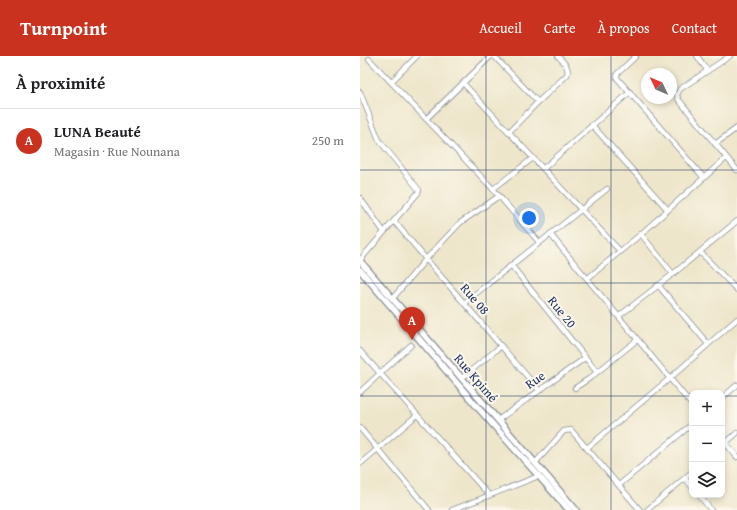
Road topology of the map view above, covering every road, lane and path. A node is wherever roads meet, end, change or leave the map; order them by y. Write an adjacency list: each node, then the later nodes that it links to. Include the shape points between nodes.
1 (417, 56): 10 (street)
2 (490, 56): 11 (street)
3 (494, 56): 14 (street)
4 (558, 56): 14 (street, via 567,68 567,75)
5 (636, 56): 13 (street, via 617,76)
6 (697, 56): 9 (street)
7 (730, 56): 9 (street)
8 (369, 59): 10 (street)
9 (707, 70): 19 (street, via 680,89 677,95)
10 (391, 82): 15 (street)
11 (463, 83): 15 (street); 18 (street)
12 (360, 92): 31 (street, via 379,140 418,189 418,193)
13 (630, 92): 16 (street); 24 (street)
14 (538, 102): 18 (street)
15 (426, 119): 25 (street)
16 (592, 126): 22 (street); 30 (street)
17 (737, 128): 19 (street)
18 (509, 132): 20 (street)
19 (715, 144): 21 (street)
20 (533, 158): 22 (street); 25 (street)
21 (726, 158): 23 (street); 24 (street)
22 (544, 168): 29 (street)
23 (737, 170)
24 (704, 178): 30 (street)
25 (493, 189): 27 (street)
26 (607, 189): 29 (street)
27 (499, 196): 36 (street); 39 (street, via 462,220)
28 (360, 198): 33 (street)
29 (581, 209): 34 (street); 37 (street)
30 (668, 210): 35 (street)
31 (394, 221): 33 (street); 39 (street, Rue 08)
32 (737, 221): 38 (street)
33 (384, 232): 40 (street)
34 (550, 234): 36 (street); 44 (street)
35 (641, 234): 37 (street); 43 (street)
36 (539, 242): 41 (street)
37 (620, 251): 44 (street)
38 (700, 252): 43 (street); 46 (street)
39 (426, 259): 47 (street); 48 (street, Rue 08)
40 (360, 260): 47 (main road, Rue Kpimé)
41 (511, 265): 48 (street); 56 (street, Rue 20)
42 (360, 270): 80 (main road, Rue Kpimé)
43 (673, 274): 45 (street)
44 (588, 278): 49 (street)
45 (658, 285): 49 (street); 52 (street)
46 (737, 290)
47 (393, 298): 59 (main road, Rue Kpimé)
48 (464, 303): 54 (street, Rue 08)
49 (619, 316): 51 (street)
50 (737, 319): 52 (street)
51 (637, 340): 57 (street); 60 (street)
52 (708, 344): 60 (street)
53 (411, 345): 58 (street)
54 (501, 346): 59 (street); 63 (street, Rue 08)
55 (360, 351): 58 (street)
56 (585, 358): 57 (street, Rue 20); 63 (street, Rue)
57 (597, 372): 62 (street)
58 (380, 374): 64 (street); 67 (street)
59 (462, 378): 68 (main road, Rue Kpimé)
60 (669, 379): 66 (street); 74 (street)
61 (737, 385): 65 (street)
62 (575, 388)
63 (539, 390): 68 (street, Rue)
64 (360, 392)
65 (725, 395)
66 (689, 402)
67 (417, 415): 75 (street); 84 (street)
68 (498, 420): 77 (main road, Rue Kpimé)
69 (690, 426): 83 (street)
70 (360, 428): 75 (street)
71 (737, 433): 72 (street)
72 (725, 442)
73 (725, 445): 76 (street)
74 (587, 448): 77 (street, via 573,432 567,430); 83 (street)
75 (377, 449): 78 (street); 86 (street)
76 (737, 457)
77 (535, 463): 89 (main road, Rue Kpimé)
78 (360, 464)
79 (689, 475): 81 (street)
80 (539, 476): 84 (street); 88 (main road, Rue Kpimé)
81 (685, 478): 82 (street); 91 (street)
82 (689, 483)
83 (619, 485): 90 (street)
84 (489, 495): 87 (street)
85 (701, 498): 92 (street)
86 (429, 510)
87 (452, 510)
88 (569, 510)
89 (576, 510)
90 (640, 510)
91 (648, 510)
92 (711, 510)

